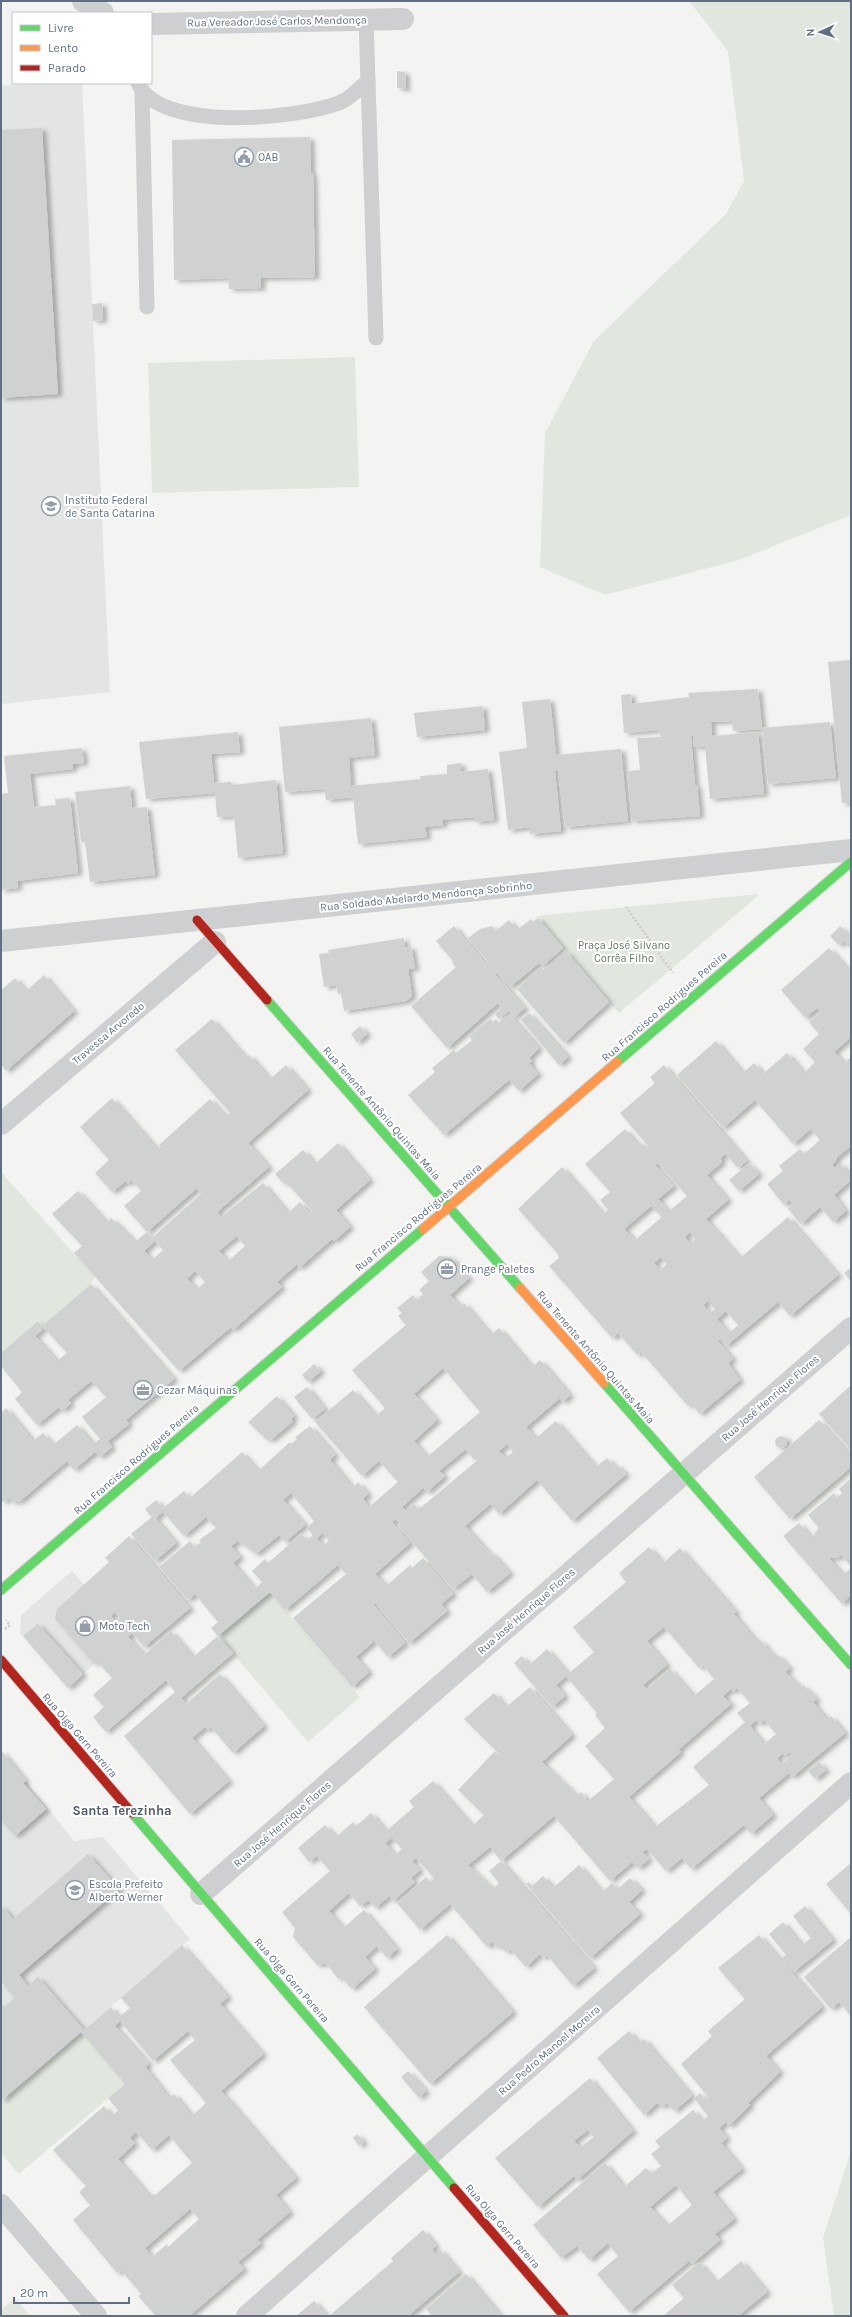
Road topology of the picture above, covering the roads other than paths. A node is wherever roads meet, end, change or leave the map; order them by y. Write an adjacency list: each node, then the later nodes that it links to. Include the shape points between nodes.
1 (83, 1): 2 (street)
2 (101, 12)
3 (403, 19): 4 (street, Rua Vereador José Carlos Mendonça)
4 (366, 20): 5 (street, Rua Vereador José Carlos Mendonça); 6 (lane)
5 (152, 24)
6 (368, 82): 7 (lane, via 340,103 300,114 252,117 202,116 173,111); 9 (lane)
7 (140, 88): 8 (lane)
8 (147, 307)
9 (376, 338)
10 (851, 850): 12 (street, Rua Soldado Abelardo Mendonça Sobrinho)
11 (851, 862): 16 (street, Rua Francisco Rodrigues Pereira)
12 (197, 920): 13 (street, Rua Soldado Abelardo Mendonça Sobrinho); 14 (street, Rua Tenente Antônio Quintas Maia)
13 (1, 941)
14 (216, 942): 15 (street, Travessa Arvoredo); 16 (street, Rua Tenente Antônio Quintas Maia)
15 (1, 1124)
16 (448, 1207): 18 (street, Rua Tenente Antônio Quintas Maia); 19 (street, Rua Francisco Rodrigues Pereira)
17 (851, 1328): 18 (street, Rua José Henrique Flores)
18 (684, 1474): 21 (street, Rua Tenente Antônio Quintas Maia); 23 (street, Rua José Henrique Flores)
19 (1, 1590)
20 (1, 1660): 23 (street, Rua Olga Gern Pereira)
21 (851, 1665)
22 (851, 1783): 24 (street, Rua Pedro Manoel Moreira)
23 (201, 1894): 24 (street, Rua Olga Gern Pereira)
24 (428, 2158): 27 (street, Rua Pedro Manoel Moreira); 28 (street, Rua Olga Gern Pereira)
25 (1, 2205): 26 (street)
26 (96, 2316)
27 (247, 2316)
28 (564, 2316)

